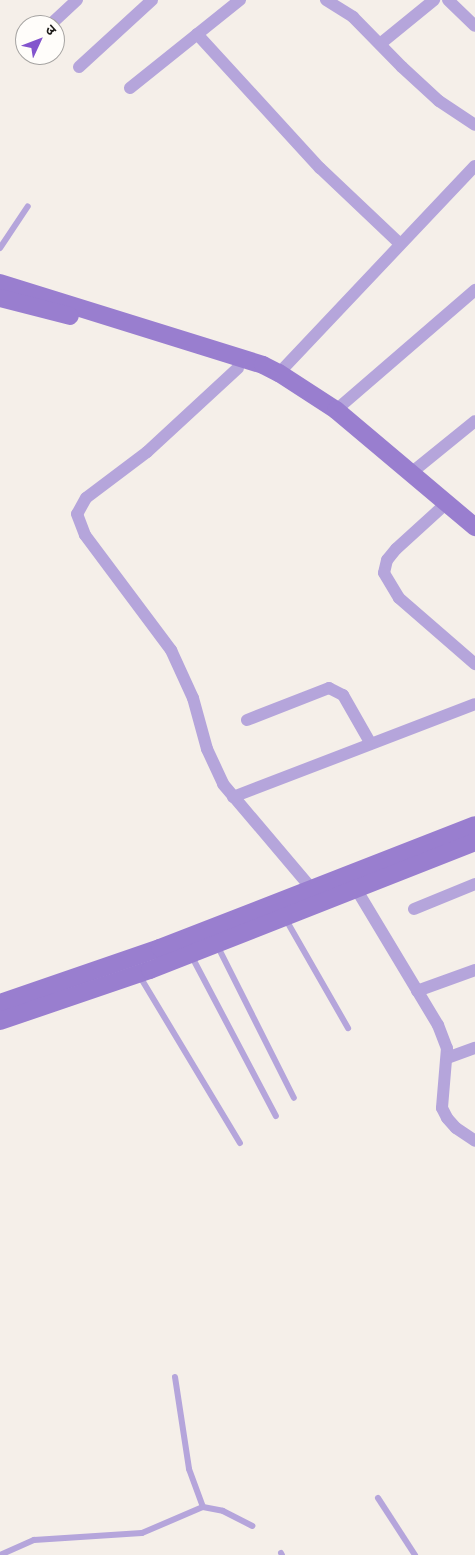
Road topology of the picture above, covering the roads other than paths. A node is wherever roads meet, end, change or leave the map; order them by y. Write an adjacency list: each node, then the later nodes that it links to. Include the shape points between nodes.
1 (76, 0): 7 (street)
2 (152, 0): 11 (street)
3 (240, 0): 9 (street)
4 (326, 0): 10 (street, via 353,17)
5 (434, 0): 10 (street)
6 (448, 0): 8 (street)
7 (60, 15)
8 (475, 26)
9 (197, 34): 12 (street); 16 (street, via 320,168)
10 (380, 44): 13 (street, via 439,101)
11 (78, 67)
12 (130, 88)
13 (475, 125)
14 (475, 166): 16 (street)
15 (28, 206): 17 (lane)
16 (400, 244): 22 (street)
17 (0, 248)
18 (0, 283): 22 (street)
19 (475, 290): 23 (street)
20 (0, 298): 21 (street, via 58,312)
21 (238, 368): 26 (street, via 257,374 296,395 345,428); 33 (street, via 147,452 86,498 77,514 84,535 171,650 193,698 215,768)
22 (279, 372): 23 (street)
23 (336, 410): 25 (street)
24 (475, 422): 25 (street)
25 (411, 473): 27 (street)
26 (440, 509): 28 (street); 29 (street, via 396,549 387,560 384,573 399,598)
27 (475, 527)
28 (475, 540)
29 (475, 664)
30 (475, 704): 32 (street)
31 (247, 720): 32 (street, via 329,688 343,696)
32 (371, 744): 33 (street)
33 (233, 797): 38 (street)
34 (475, 825): 36 (street)
35 (475, 842): 36 (street)
36 (352, 882): 38 (street); 40 (street); 45 (street)
37 (475, 884): 39 (street)
38 (313, 890): 46 (street)
39 (414, 909)
40 (284, 917): 41 (street); 48 (lane)
41 (216, 944): 42 (street); 51 (lane)
42 (191, 954): 44 (street); 52 (lane)
43 (475, 970): 45 (street)
44 (138, 974): 47 (street); 54 (lane)
45 (417, 992): 50 (street, via 444,1039)
46 (0, 1003)
47 (0, 1021)
48 (348, 1028)
49 (475, 1048): 50 (street)
50 (447, 1058): 53 (street, via 442,1108 451,1123)
51 (294, 1098)
52 (276, 1116)
53 (475, 1141)
54 (240, 1143)
55 (175, 1377): 57 (lane, via 189,1469)
56 (378, 1498): 60 (lane)
57 (203, 1507): 58 (lane, via 223,1511); 59 (lane, via 142,1533 34,1540)
58 (252, 1526)
59 (0, 1554)
60 (415, 1555)

